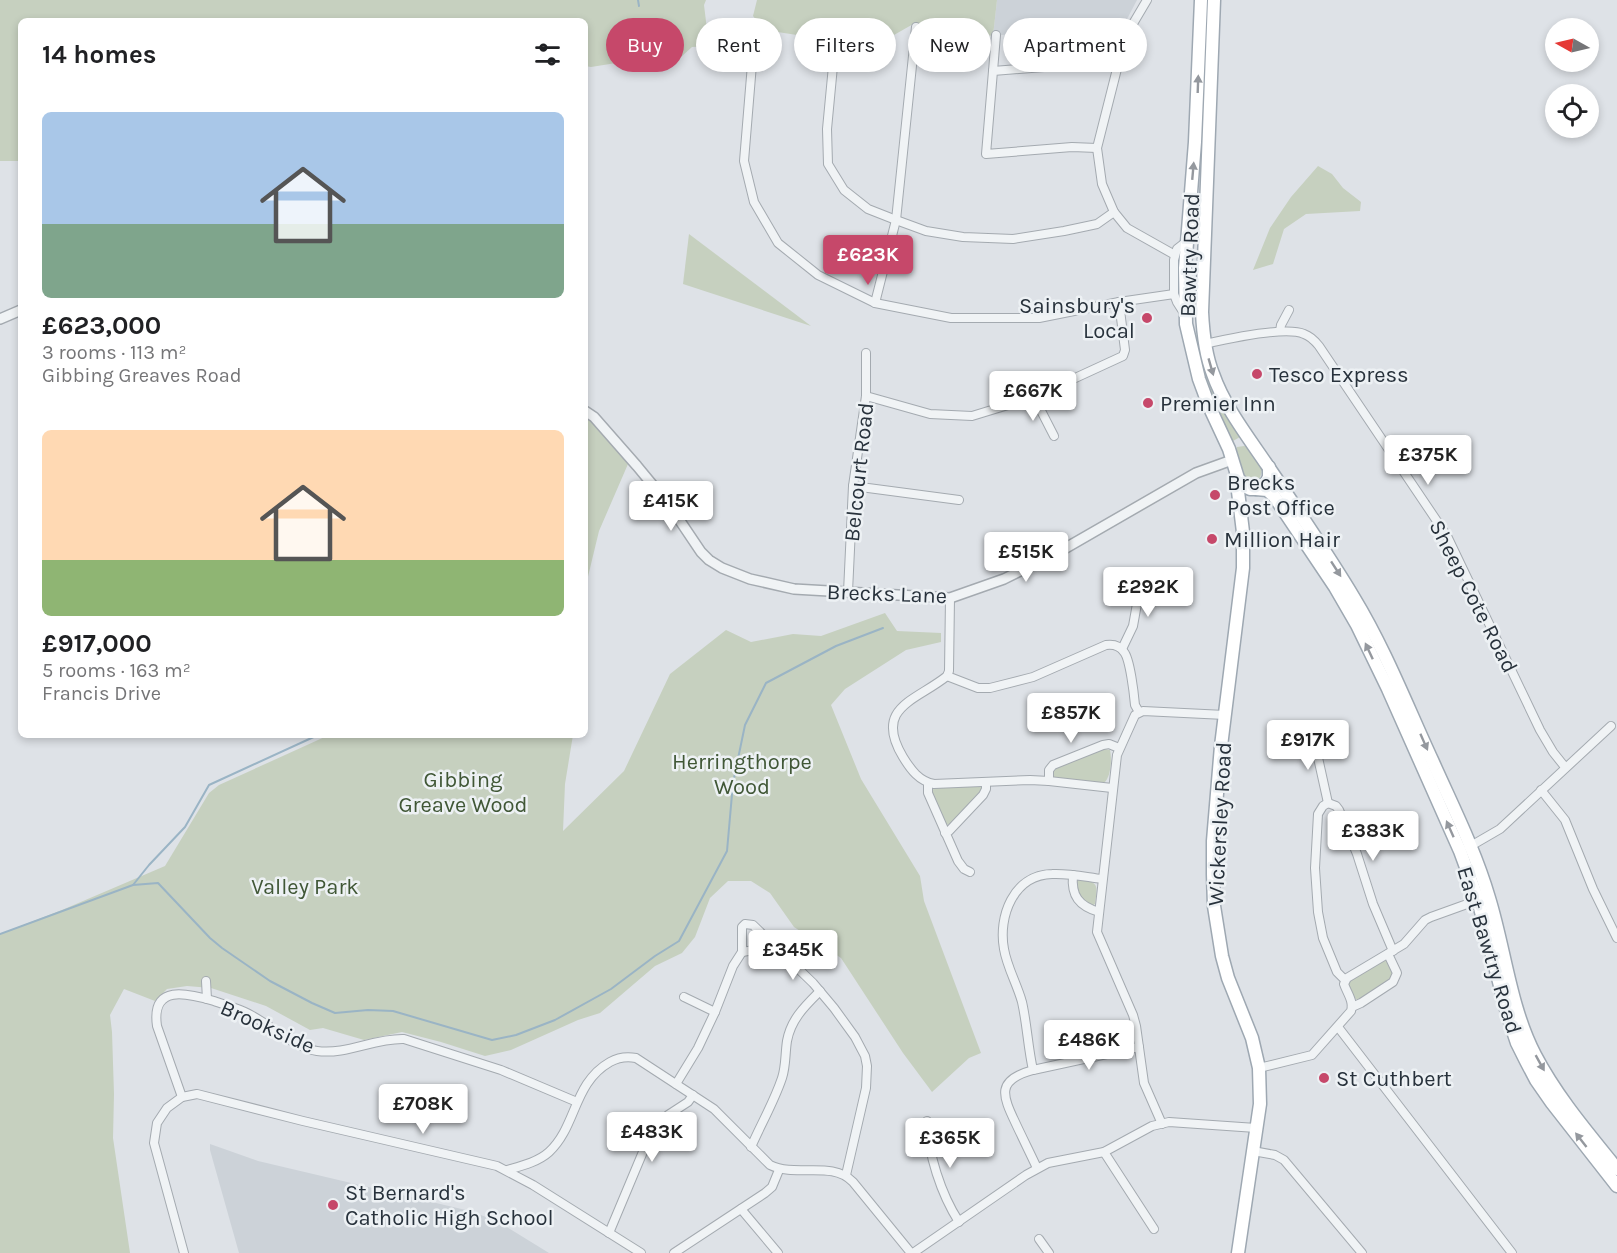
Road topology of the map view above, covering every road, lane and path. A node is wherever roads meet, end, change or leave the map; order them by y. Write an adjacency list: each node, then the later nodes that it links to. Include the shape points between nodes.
1 (1147, 0): 4 (street)
2 (1202, 0): 18 (main road, Bawtry Road, one-way to 2)
3 (1214, 0): 17 (main road, Bawtry Road)
4 (1136, 18)
5 (996, 35): 7 (street)
6 (1003, 70): 7 (street)
7 (993, 71): 13 (street)
8 (751, 72): 22 (street, via 744,161 754,202 778,243 818,275)
9 (832, 72): 16 (street, via 828,164 844,190 868,209)
10 (911, 72): 16 (street)
11 (1116, 72): 12 (street)
12 (1097, 148): 13 (street); 15 (street, via 1102,184)
13 (986, 154): 14 (street)
14 (975, 155)
15 (1114, 212): 16 (street, via 1097,224 1013,239 926,231); 19 (street, via 1127,228)
16 (896, 220): 22 (street)
17 (1205, 238): 18 (main road, via 1194,232); 28 (main road, Bawtry Road)
18 (1186, 241): 19 (street); 25 (main road, Bawtry Road)
19 (1175, 255): 20 (street)
20 (1174, 294): 21 (street); 25 (street)
21 (1119, 302): 22 (street, via 1039,318 951,318); 31 (street, via 1123,356)
22 (875, 303)
23 (1289, 310): 27 (street)
24 (18, 311): 26 (street)
25 (1185, 314): 35 (main road, Bawtry Road, via 1199,379)
26 (0, 319)
27 (1280, 331): 28 (street, Sheep Cote Road); 54 (street, Sheep Cote Road, via 1304,334 1319,346 1447,536 1540,730)
28 (1205, 344): 34 (main road, Bawtry Road, one-way to 34, via 1218,387)
29 (866, 353): 30 (street, Belcourt Road)
30 (866, 396): 31 (street, via 930,414 972,416); 38 (street, Belcourt Road)
31 (1034, 397): 33 (street)
32 (588, 413): 45 (street, Brecks Lane, via 670,506 709,560 735,574 773,585)
33 (1054, 436)
34 (1248, 437): 35 (main road); 36 (main road, Bawtry Road)
35 (1231, 455): 37 (main road, Bawtry Road); 46 (street, Brecks Lane, via 1064,549 1004,579)
36 (1269, 467): 39 (main road, Wickersley Road, via 1266,483); 62 (main road, East Bawtry Road, one-way to 62, via 1366,619 1399,687)
37 (1236, 475): 39 (main road, via 1244,486); 41 (main road, Wickersley Road)
38 (853, 486): 40 (street); 45 (street, Belcourt Road)
39 (1255, 489): 41 (main road, Wickersley Road, via 1247,503); 62 (main road, East Bawtry Road, one-way to 39, via 1335,587 1274,496 1267,490)
40 (959, 500)
41 (1243, 532): 50 (main road, Wickersley Road, via 1243,577)
42 (1142, 576): 44 (street)
43 (1129, 585): 44 (street)
44 (1140, 587): 47 (street, via 1133,626)
45 (848, 592): 46 (street, Brecks Lane)
46 (950, 598): 48 (street)
47 (1122, 649): 48 (street, via 1106,645 1033,677 990,688 978,688); 49 (street, via 1127,656)
48 (947, 676): 57 (street, via 904,705 893,727 898,749 916,775)
49 (1139, 712): 50 (street); 53 (street)
50 (1225, 715): 81 (main road, Wickersley Road, via 1214,841 1214,906 1228,978 1252,1038)
51 (1611, 726): 54 (street)
52 (1313, 735): 60 (street)
53 (1119, 748): 55 (street, via 1103,745 1053,765); 58 (street)
54 (1565, 767): 59 (street)
55 (1049, 781): 56 (street); 58 (street)
56 (986, 782): 57 (street); 61 (street, via 983,795)
57 (928, 783): 61 (street, via 928,793)
58 (1112, 788): 65 (street)
59 (1541, 790): 62 (street, via 1500,829); 68 (street, via 1565,820)
60 (1328, 803): 71 (street, via 1339,810); 72 (street, via 1318,814 1318,912 1323,938 1337,972)
61 (945, 833): 63 (street, via 960,866)
62 (1465, 849): 66 (main road, East Bawtry Road)
63 (970, 872)
64 (1073, 875): 65 (street); 67 (street, via 1075,895 1086,907); 82 (street, via 1045,874 1027,882 1013,895 1004,917 1004,952 1021,999)
65 (1102, 879): 67 (street)
66 (1484, 898): 71 (street, via 1425,921); 94 (main road, East Bawtry Road, one-way to 94, via 1534,1054 1572,1112); 98 (main road, East Bawtry Road, one-way to 66, via 1552,1103 1517,1043 1502,998)
67 (1099, 912): 80 (street, via 1097,932 1133,1015)
68 (1617, 938)
69 (778, 948): 70 (street); 70 (street, via 753,925 745,924 741,930); 74 (street)
70 (742, 952): 78 (street)
71 (1391, 952): 72 (street); 77 (street, via 1397,973 1394,982)
72 (1345, 980): 77 (street)
73 (206, 981): 76 (street)
74 (820, 991): 90 (street, via 798,1014 789,1032 782,1080); 97 (street, via 855,1037 867,1066 866,1088)
75 (684, 997): 78 (street)
76 (207, 999): 85 (street, Brookside, via 175,993 157,1008 157,1026); 86 (street, Brookside, via 249,1014 315,1051 404,1039 501,1070)
77 (1352, 1007): 79 (street)
78 (715, 1012): 83 (street)
79 (1338, 1028): 81 (street, via 1312,1055); 112 (street)
80 (1139, 1047): 82 (street); 88 (street, via 1144,1083)
81 (1259, 1068): 89 (main road, Wickersley Road)
82 (1033, 1070): 93 (street, via 1012,1079 1005,1096)
83 (676, 1084): 84 (street); 86 (street, via 627,1056 596,1072)
84 (693, 1095): 90 (street, via 724,1118); 102 (street, via 653,1132)
85 (182, 1097): 95 (street, via 205,1095); 104 (street, via 162,1114 154,1143)
86 (577, 1102): 95 (street, via 568,1125 549,1152)
87 (927, 1121): 100 (street, via 935,1166)
88 (1162, 1124): 89 (street); 92 (street)
89 (1256, 1128): 91 (main road, Wickersley Road)
90 (751, 1147): 96 (street)
91 (1253, 1151): 110 (main road, Wickersley Road); 111 (street, via 1284,1160)
92 (1104, 1152): 93 (street, via 1057,1160); 101 (street)
93 (1037, 1168): 100 (street)
94 (1617, 1169)
95 (507, 1170): 102 (street)
96 (780, 1170): 97 (street); 99 (street, via 772,1187)
97 (846, 1175): 108 (street)
98 (1617, 1186)
99 (741, 1209): 106 (street); 107 (street)
100 (959, 1222): 108 (street)
101 (1154, 1229)
102 (609, 1233): 105 (street)
103 (1039, 1239): 109 (street)
104 (184, 1253)
105 (641, 1253)
106 (674, 1253)
107 (778, 1253)
108 (912, 1253)
109 (1049, 1253)
110 (1238, 1253)
111 (1362, 1253)
112 (1512, 1253)

